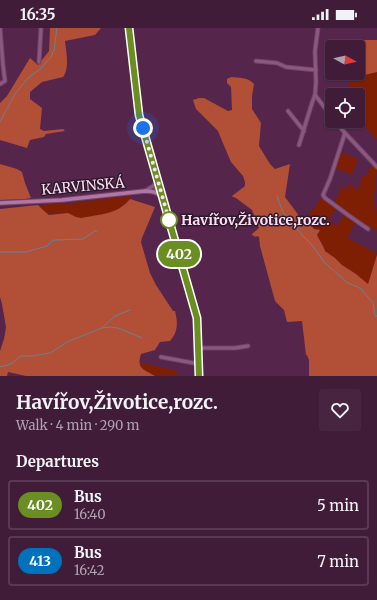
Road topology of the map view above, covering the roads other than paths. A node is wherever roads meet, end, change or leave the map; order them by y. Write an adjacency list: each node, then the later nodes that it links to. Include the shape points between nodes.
1 (0, 28): 8 (street, via 5,81)
2 (41, 28): 6 (street)
3 (129, 28): 17 (street, via 139,115)
4 (318, 28): 7 (street)
5 (256, 61): 7 (street)
6 (39, 62)
7 (316, 70): 9 (street)
8 (0, 84)
9 (315, 95): 10 (street); 13 (street)
10 (325, 107)
11 (288, 111): 13 (street)
12 (340, 128): 14 (street)
13 (304, 131): 15 (street)
14 (344, 133): 16 (street); 24 (street, via 323,195)
15 (299, 145)
16 (377, 167)
17 (156, 176): 18 (street); 19 (street)
18 (156, 183): 20 (street); 21 (street)
19 (159, 187): 21 (street); 22 (street)
20 (146, 191): 21 (main road, KARVINSKÁ); 23 (main road, KARVINSKÁ)
21 (156, 192): 22 (main road)
22 (163, 201): 26 (main road, via 197,318)
23 (0, 203)
24 (368, 229)
25 (248, 346): 26 (street)
26 (198, 348): 28 (main road)
27 (161, 357): 28 (street)
28 (199, 364): 29 (main road)
29 (199, 376)

